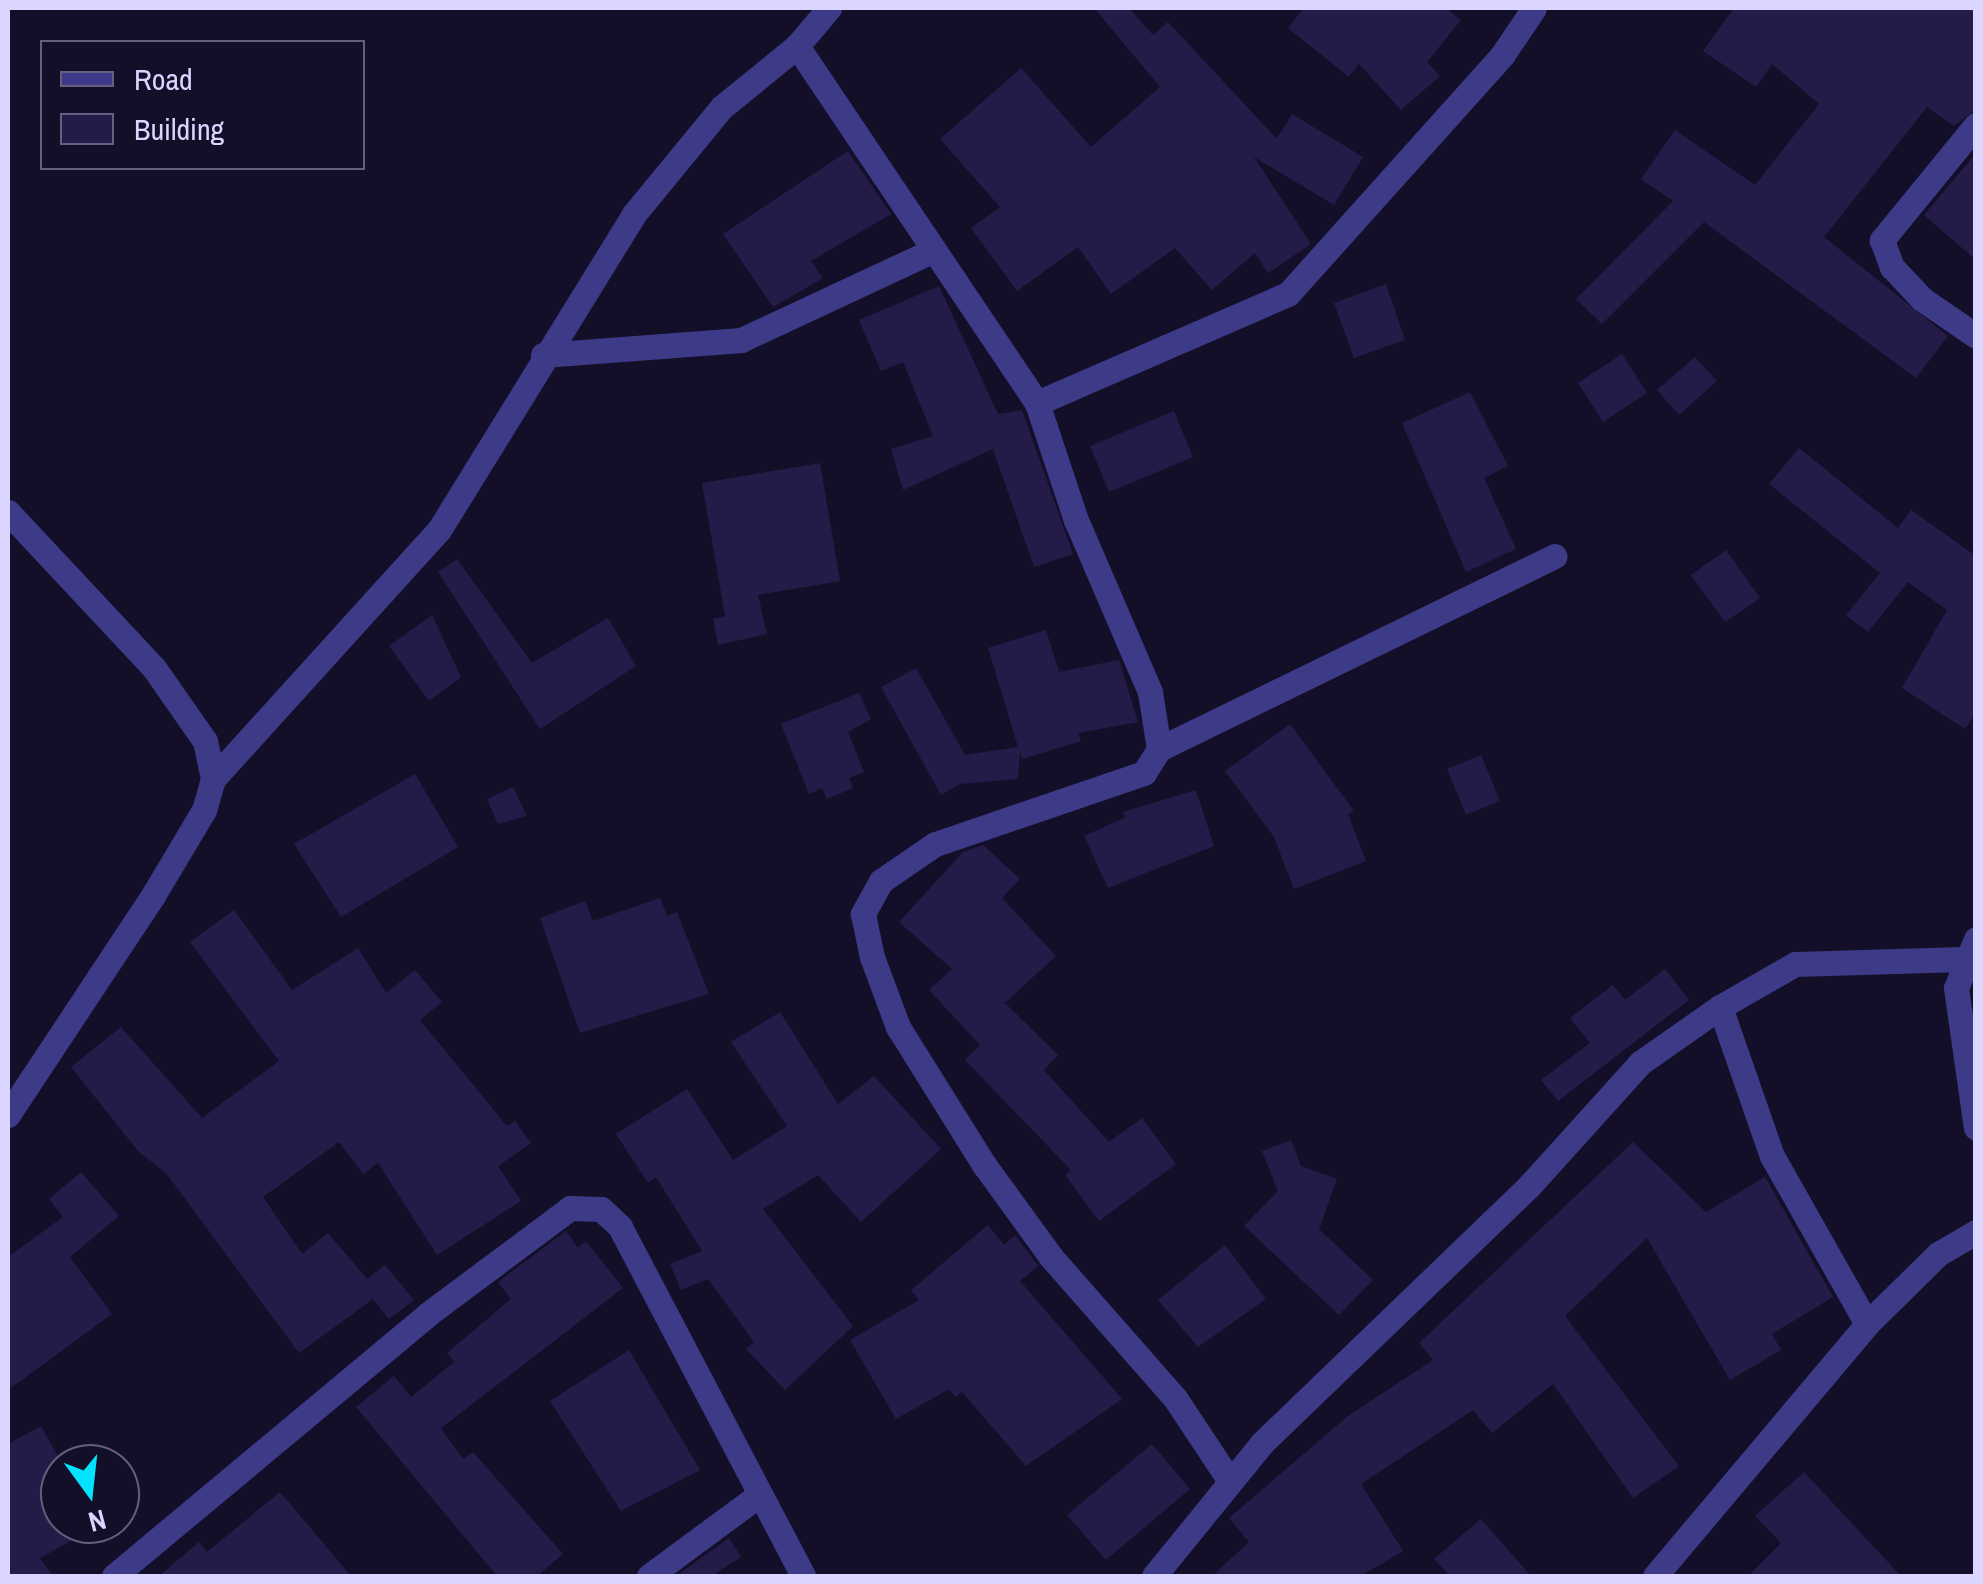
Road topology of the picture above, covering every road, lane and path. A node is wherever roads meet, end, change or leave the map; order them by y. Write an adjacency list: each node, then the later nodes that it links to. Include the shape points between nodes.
1 (829, 8): 3 (street)
2 (1534, 8): 8 (street, via 1502,54 1288,294)
3 (797, 46): 5 (street); 7 (street, via 722,107 684,153 634,214)
4 (1976, 125): 6 (street, via 1882,240 1892,267 1922,299)
5 (934, 250): 7 (street, via 741,340); 8 (street)
6 (1976, 336)
7 (543, 355): 12 (street, via 439,530)
8 (1038, 402): 11 (street, via 1076,520 1150,692)
9 (8, 512): 12 (street, via 154,668 205,742)
10 (1554, 556): 11 (street)
11 (1159, 748): 19 (street, via 1144,774 935,844 881,881 863,914 898,1027 933,1088 1051,1257 1175,1398)
12 (213, 779): 15 (street, via 204,810 154,894)
13 (1969, 949): 14 (street, via 1795,964); 16 (street, via 1956,988)
14 (1720, 1006): 18 (street, via 1772,1156); 19 (street, via 1640,1063 1529,1186)
15 (8, 1115)
16 (1976, 1128)
17 (1976, 1232): 18 (street, via 1938,1254)
18 (1867, 1324): 25 (street)
19 (1228, 1478): 24 (street, via 1191,1539)
20 (760, 1495): 21 (street, via 620,1227 601,1208 570,1208 428,1314); 22 (street); 23 (street)
21 (114, 1576)
22 (650, 1576)
23 (803, 1576)
24 (1154, 1576)
25 (1655, 1576)

